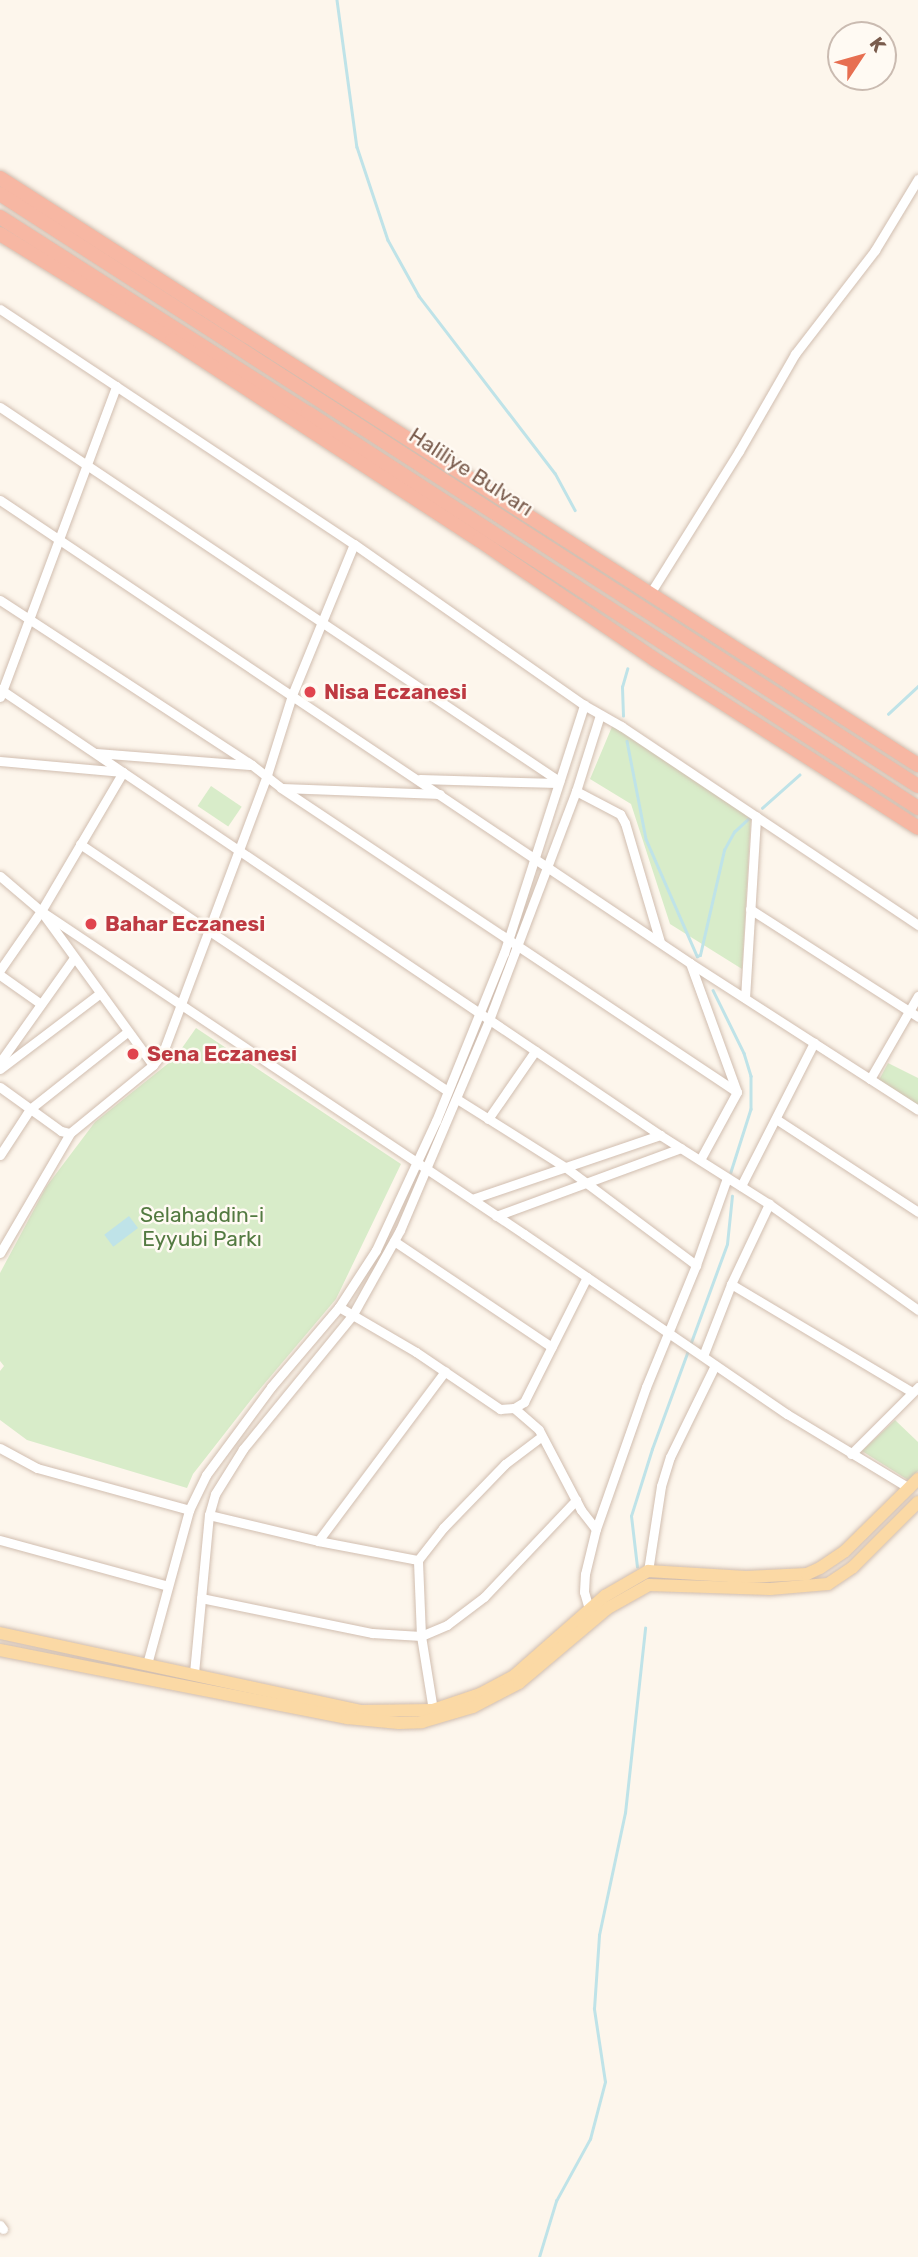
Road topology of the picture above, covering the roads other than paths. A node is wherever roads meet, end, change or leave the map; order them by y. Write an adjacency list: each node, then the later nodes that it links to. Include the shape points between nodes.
1 (0, 178): 10 (highway)
2 (918, 179): 15 (street, via 875,250 795,354)
3 (0, 194): 17 (highway, Haliliye Bulvarı)
4 (0, 217): 20 (highway, Haliliye Bulvarı)
5 (0, 234): 13 (highway)
6 (0, 309): 7 (street)
7 (116, 386): 9 (street); 14 (street)
8 (0, 407): 9 (street)
9 (86, 464): 12 (street); 19 (street)
10 (495, 495): 15 (highway); 17 (highway)
11 (0, 500): 12 (street)
12 (58, 540): 18 (street); 22 (street)
13 (480, 540): 20 (highway); 41 (highway, via 654,659)
14 (354, 544): 19 (street); 23 (street)
15 (651, 592): 28 (highway)
16 (0, 600): 18 (street)
17 (645, 610): 33 (highway, Haliliye Bulvarı)
18 (28, 618): 21 (street); 27 (street)
19 (321, 622): 22 (street); 32 (street)
20 (636, 628): 34 (highway, Haliliye Bulvarı)
21 (1, 692): 25 (street)
22 (292, 695): 30 (street); 31 (street)
23 (584, 705): 24 (street); 32 (street)
24 (600, 715): 36 (street); 40 (street)
25 (95, 753): 27 (street); 29 (street)
26 (0, 761): 29 (street)
27 (252, 765): 30 (street)
28 (918, 765)
29 (123, 772): 42 (street); 43 (street)
30 (267, 775): 35 (street); 43 (street)
31 (418, 779): 32 (street); 37 (street)
32 (559, 782): 44 (street)
33 (918, 784)
34 (880, 785): 38 (highway, Haliliye Bulvarı); 39 (highway)
35 (281, 788): 37 (street); 51 (street)
36 (576, 792): 45 (street); 52 (street, via 620,814)
37 (440, 794): 44 (street)
38 (918, 808)
39 (918, 814)
40 (757, 816): 47 (street); 49 (street)
41 (918, 828)
42 (80, 844): 48 (street); 50 (street)
43 (237, 849): 50 (street); 62 (street)
44 (536, 859): 45 (street); 51 (street)
45 (548, 866): 52 (street); 53 (street)
46 (0, 876): 48 (street)
47 (750, 909): 59 (street); 63 (street)
48 (41, 911): 54 (street); 56 (street); 61 (street)
49 (918, 925)
50 (210, 930): 61 (street); 73 (street)
51 (508, 940): 53 (street); 62 (street)
52 (660, 942): 55 (street)
53 (518, 944): 64 (street); 74 (street)
54 (74, 958): 57 (street); 60 (street)
55 (690, 963): 59 (street); 74 (street)
56 (0, 973): 60 (street)
57 (99, 994): 65 (street); 70 (street)
58 (918, 996): 63 (street)
59 (745, 998): 66 (street)
60 (41, 1004): 68 (street)
61 (181, 1005): 69 (street, via 171,1036); 85 (street)
62 (480, 1012): 64 (street); 73 (street)
63 (914, 1014): 71 (street)
64 (489, 1020): 67 (street); 75 (street)
65 (127, 1032): 69 (street); 76 (street)
66 (814, 1043): 71 (street); 79 (street)
67 (535, 1051): 78 (street); 81 (street)
68 (0, 1062)
69 (153, 1065): 80 (street)
70 (0, 1069)
71 (870, 1079): 77 (street)
72 (0, 1087): 76 (street)
73 (447, 1091): 85 (street)
74 (737, 1092): 84 (street)
75 (457, 1099): 78 (street); 87 (street)
76 (30, 1109): 80 (street); 83 (street)
77 (918, 1110)
78 (488, 1119): 86 (street)
79 (776, 1119): 90 (street); 93 (street)
80 (70, 1133): 96 (street)
81 (660, 1135): 82 (street); 86 (street)
82 (681, 1148): 84 (street); 89 (street)
83 (0, 1155)
84 (700, 1160): 88 (street)
85 (415, 1163): 87 (street); 100 (street, via 376,1250)
86 (565, 1167): 89 (street); 91 (street)
87 (428, 1170): 91 (street); 95 (street)
88 (727, 1178): 90 (street); 97 (street)
89 (585, 1183): 94 (street); 97 (street)
90 (741, 1186): 92 (street)
91 (472, 1199): 94 (street)
92 (769, 1204): 99 (street); 101 (street)
93 (918, 1212)
94 (496, 1216): 98 (street)
95 (394, 1241): 102 (street); 104 (street)
96 (1, 1248)
97 (696, 1265): 103 (street)
98 (587, 1277): 103 (street); 104 (street)
99 (731, 1284): 105 (street); 108 (street)
100 (339, 1307): 102 (street); 116 (street, via 271,1387 206,1475)
101 (918, 1310)
102 (352, 1315): 107 (street); 117 (street, via 243,1449 215,1494)
103 (667, 1331): 105 (street); 118 (street)
104 (552, 1347): 109 (street, via 524,1402)
105 (700, 1354): 106 (street)
106 (715, 1365): 112 (street); 122 (street, via 670,1457)
107 (445, 1371): 109 (street, via 500,1409); 120 (street)
108 (915, 1390): 112 (street)
109 (514, 1408): 110 (street)
110 (542, 1436): 114 (street); 121 (street, via 505,1464)
111 (0, 1448): 116 (street, via 37,1468)
112 (851, 1454): 113 (street)
113 (914, 1483): 122 (main road, via 832,1562 807,1573 746,1577)
114 (576, 1500): 118 (street); 127 (street, via 484,1597 447,1625)
115 (918, 1502): 128 (main road, via 853,1567 828,1584 771,1589 649,1585 608,1608 519,1683 473,1707 422,1722 347,1718)
116 (189, 1510): 123 (street)
117 (209, 1515): 120 (street); 124 (street)
118 (596, 1528): 125 (street, via 585,1574)
119 (0, 1540): 123 (street)
120 (318, 1541): 121 (street)
121 (418, 1560): 127 (street)
122 (648, 1571): 125 (main road)
123 (168, 1586): 129 (street)
124 (201, 1598): 127 (street, via 372,1633); 130 (street)
125 (589, 1609): 131 (main road, via 516,1675 480,1694)
126 (0, 1633): 129 (main road)
127 (421, 1636): 131 (street)
128 (0, 1650)
129 (147, 1664): 130 (main road)
130 (194, 1673): 131 (main road, via 362,1711)
131 (433, 1710)

